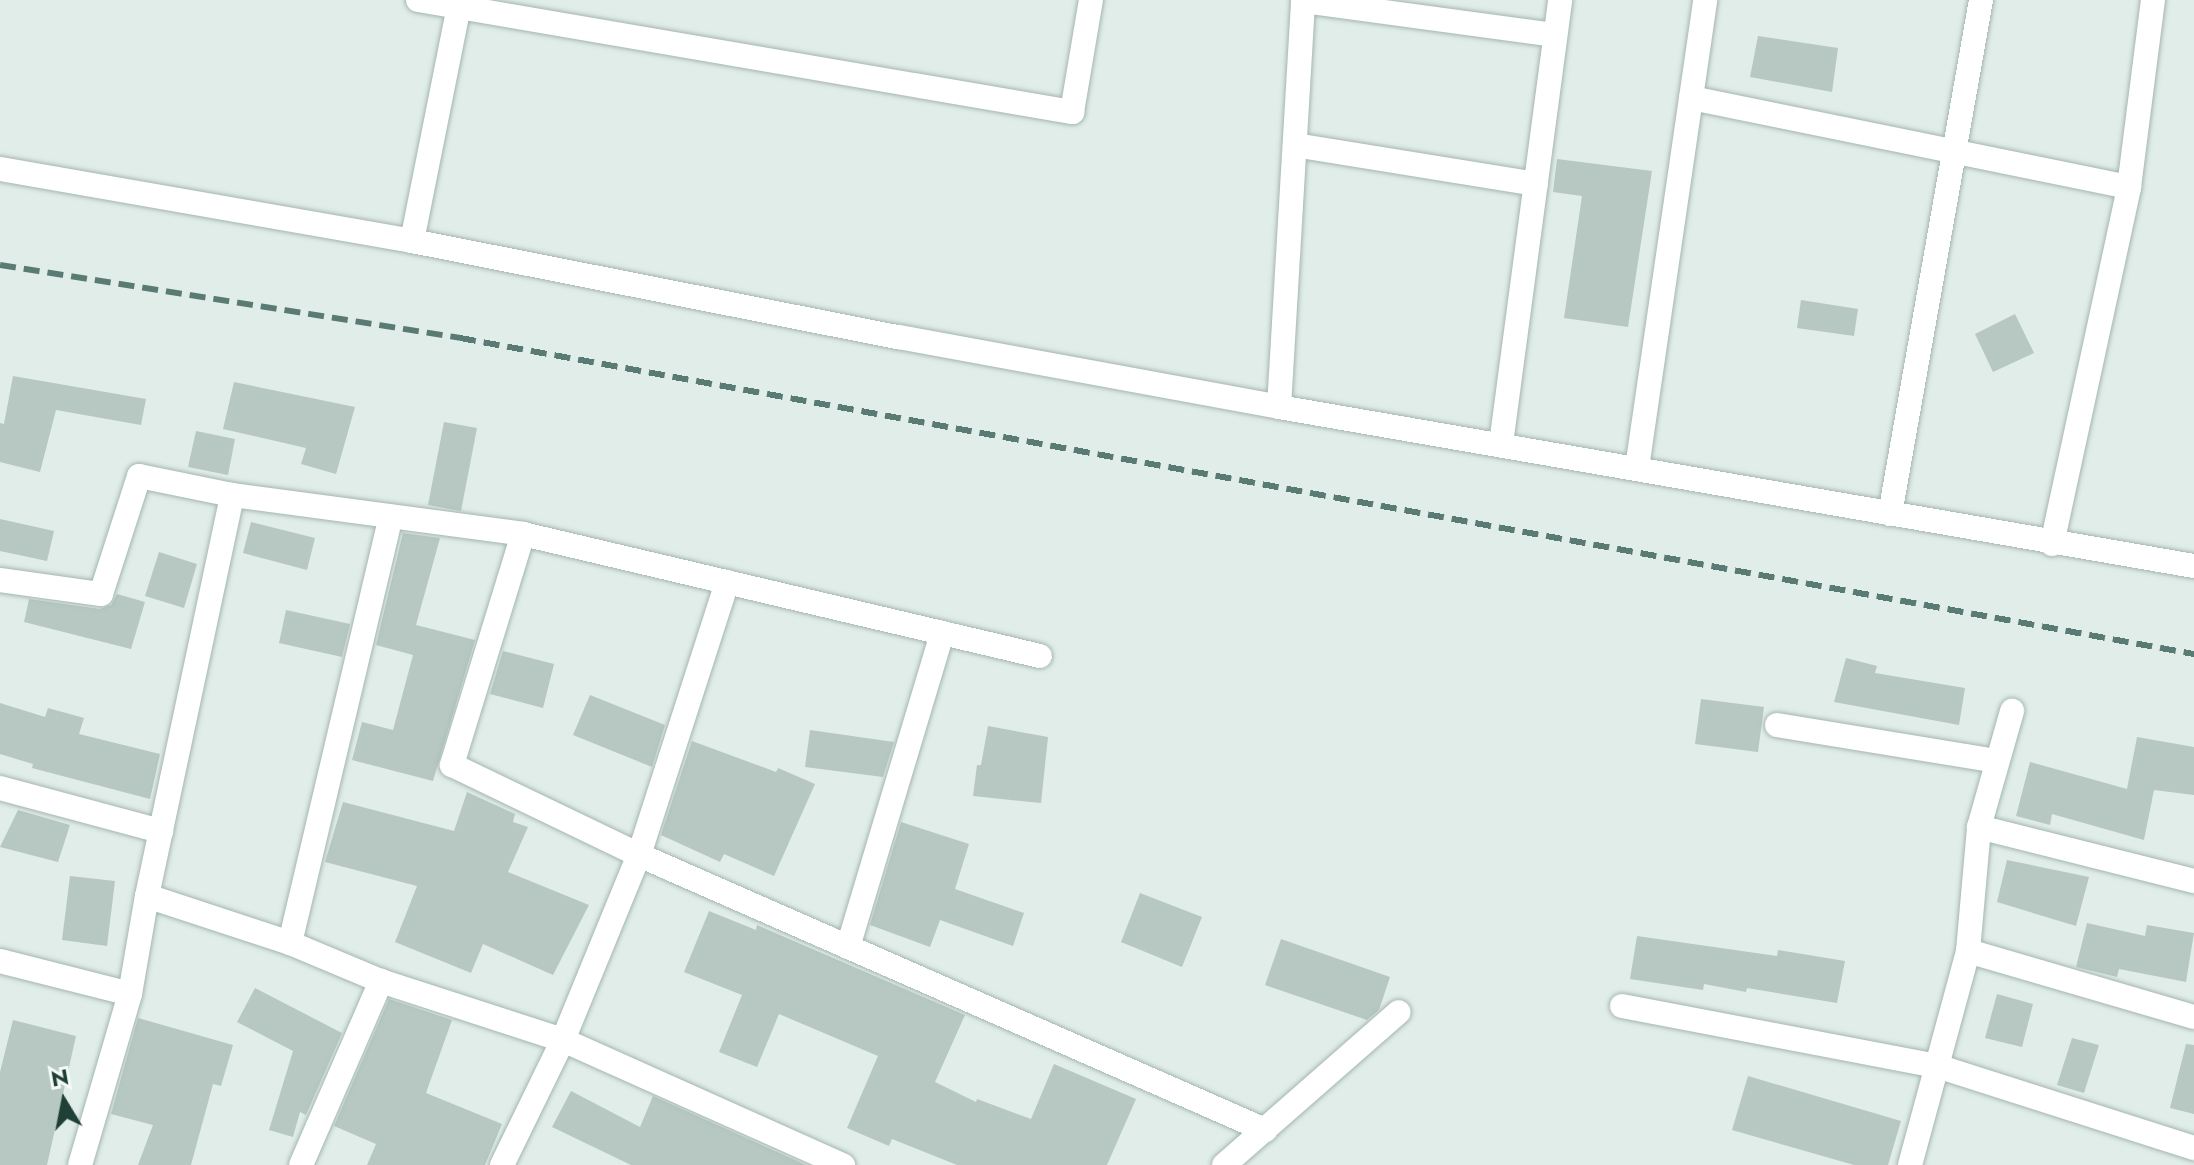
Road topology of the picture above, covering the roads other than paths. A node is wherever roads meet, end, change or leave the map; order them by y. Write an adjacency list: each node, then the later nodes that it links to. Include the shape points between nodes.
1 (418, 0): 8 (street)
2 (1091, 0): 8 (street, via 1072,112)
3 (1303, 0): 9 (street); 11 (street)
4 (1560, 0): 9 (street)
5 (1705, 0): 10 (street)
6 (1981, 0): 12 (street)
7 (2153, 0): 15 (street)
8 (459, 4): 16 (street)
9 (1555, 35): 14 (street)
10 (1691, 98): 12 (street); 19 (street)
11 (1295, 145): 14 (street); 17 (street)
12 (1955, 149): 15 (street); 21 (street)
13 (0, 169): 16 (street)
14 (1536, 184): 18 (street)
15 (2129, 187): 24 (street)
16 (412, 241): 17 (street)
17 (1279, 407): 18 (street)
18 (1501, 444): 19 (street)
19 (1637, 468): 21 (street)
20 (232, 495): 22 (street); 26 (street, via 139,476 101,594); 35 (street)
21 (1890, 514): 24 (street)
22 (391, 517): 23 (street); 39 (street)
23 (523, 534): 27 (street); 36 (street, via 452,765)
24 (2052, 544): 25 (street)
25 (2194, 566)
26 (0, 580)
27 (727, 582): 28 (street); 36 (street)
28 (942, 633): 29 (street); 40 (street)
29 (1040, 656)
30 (2012, 711): 32 (street)
31 (1777, 725): 32 (street)
32 (1997, 761): 34 (street)
33 (0, 788): 35 (street)
34 (1979, 827): 37 (street); 41 (street)
35 (161, 831): 38 (street)
36 (639, 855): 40 (street); 48 (street)
37 (2194, 881)
38 (147, 896): 39 (street); 44 (street)
39 (290, 943): 43 (street)
40 (848, 947): 50 (street)
41 (1968, 951): 47 (street); 49 (street)
42 (0, 961): 44 (street)
43 (381, 981): 48 (street); 53 (street)
44 (130, 994): 52 (street)
45 (1622, 1006): 49 (street)
46 (1399, 1012): 50 (street)
47 (2194, 1017)
48 (563, 1040): 54 (street); 55 (street)
49 (1937, 1066): 51 (street); 57 (street)
50 (1265, 1130): 56 (street)
51 (2194, 1148)
52 (80, 1165)
53 (301, 1165)
54 (502, 1165)
55 (843, 1165)
56 (1224, 1165)
57 (1910, 1165)

